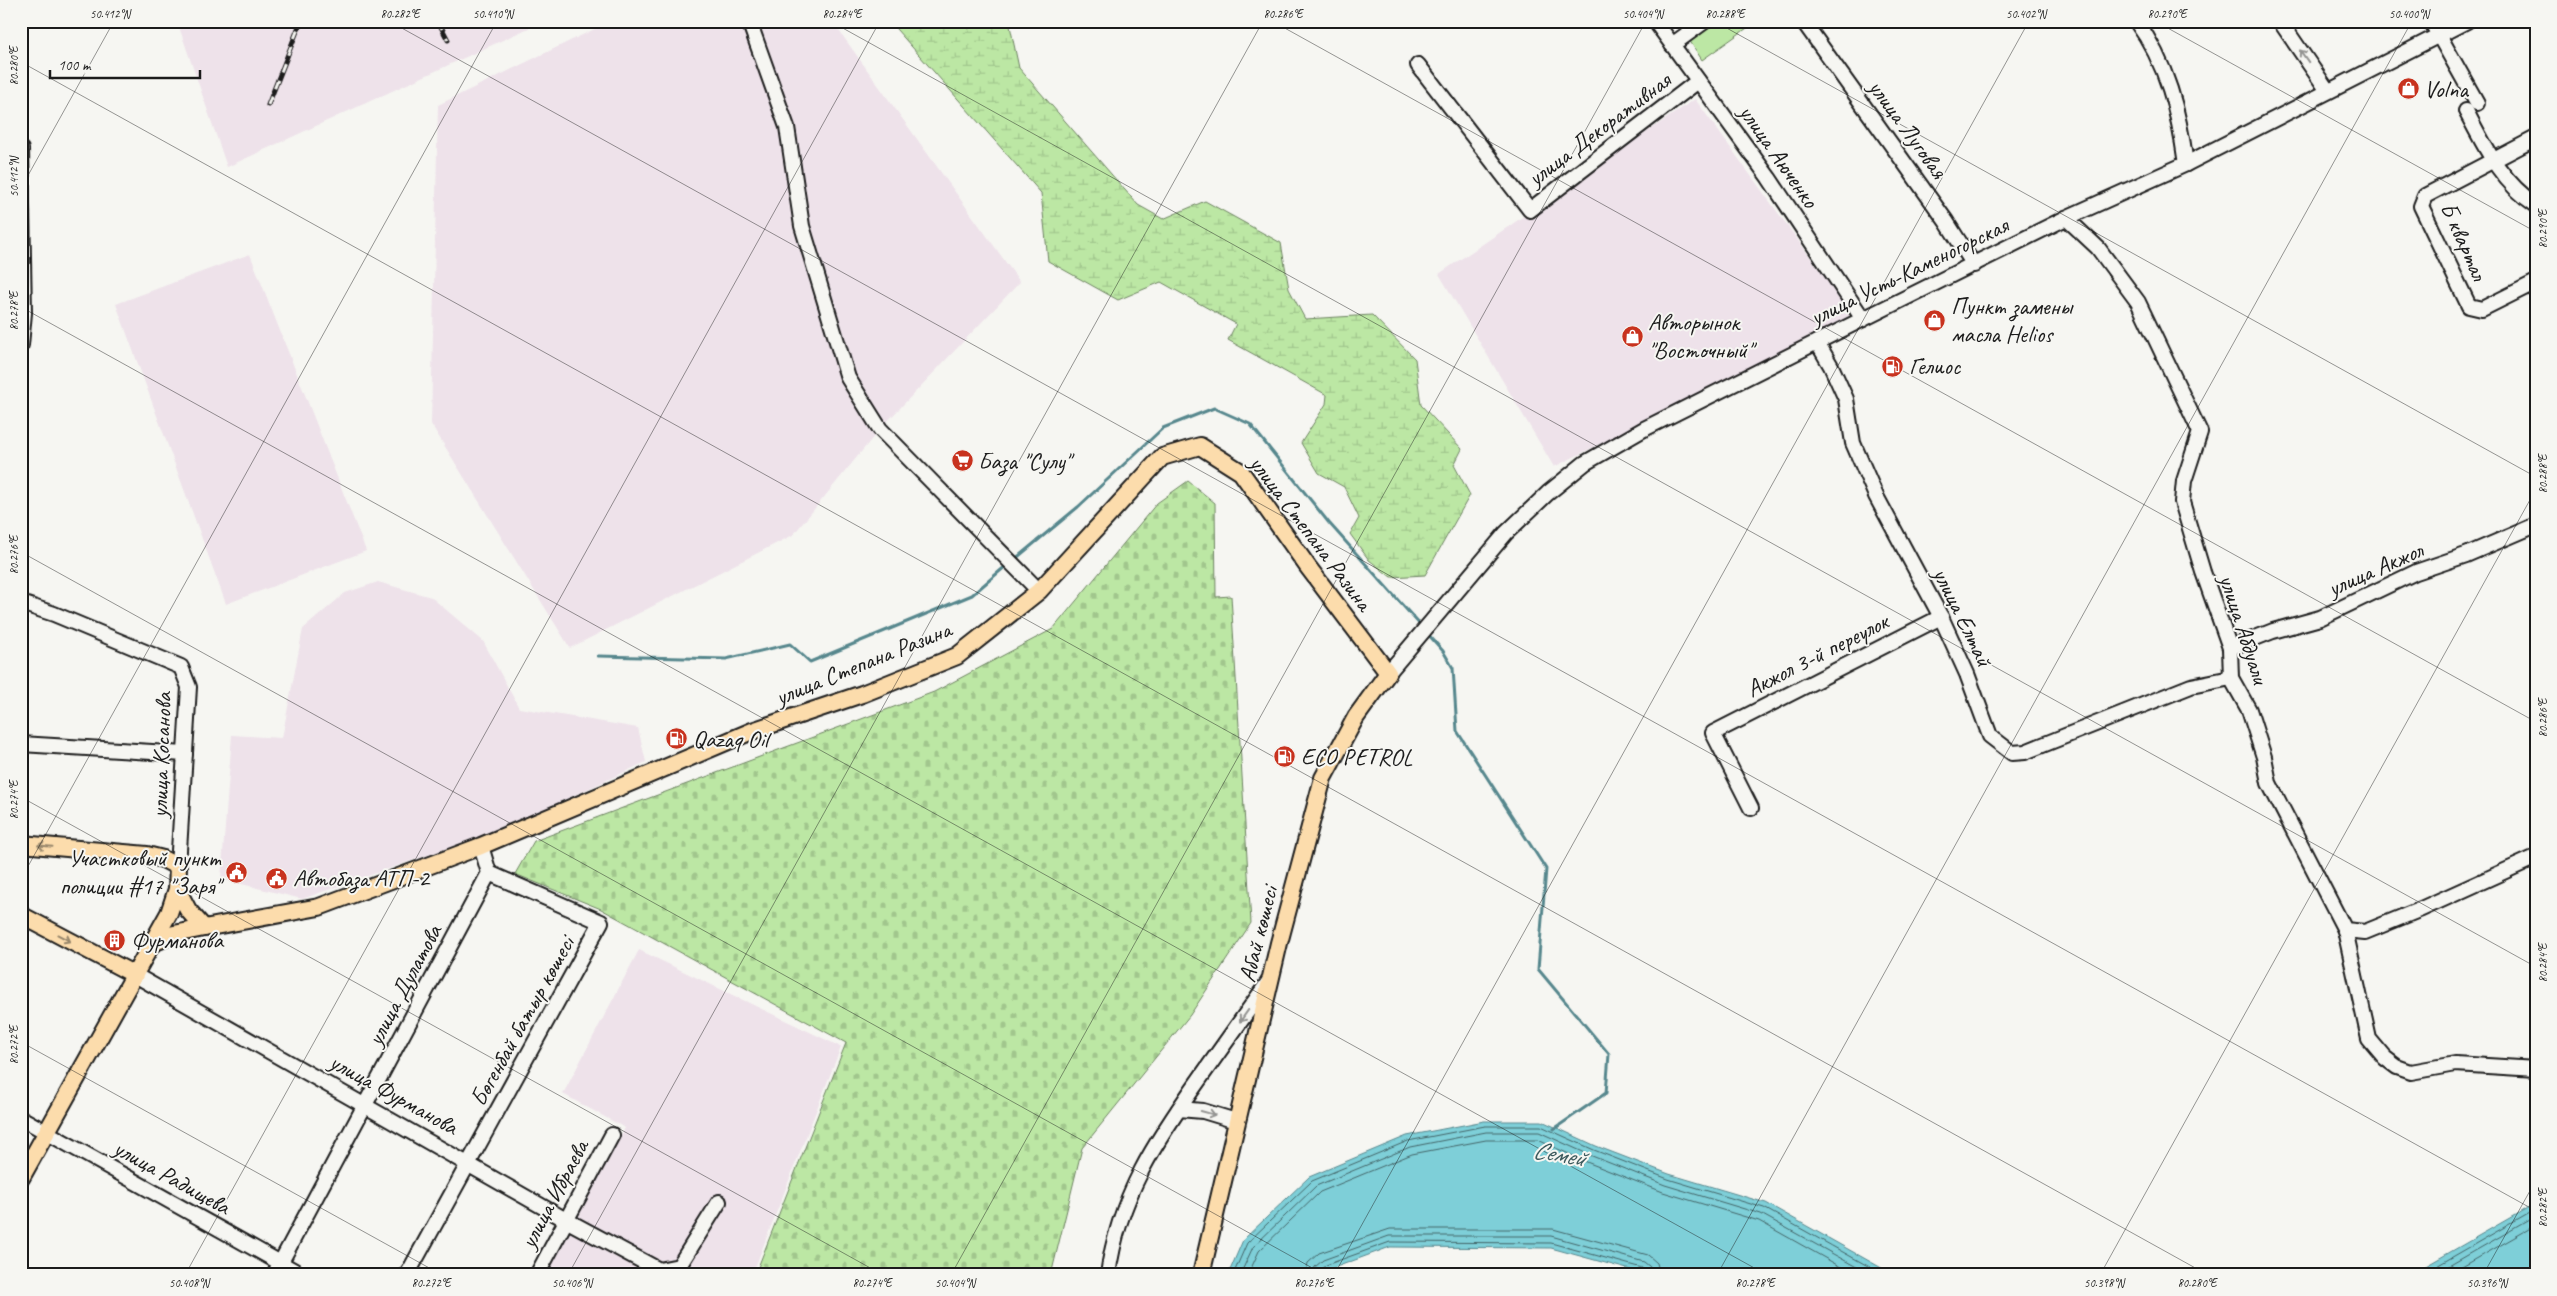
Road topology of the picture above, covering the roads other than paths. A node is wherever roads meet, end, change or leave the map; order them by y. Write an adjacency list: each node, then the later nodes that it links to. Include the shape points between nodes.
1 (749, 21): 26 (street, via 787,127 802,226 848,378 880,428)
2 (1655, 21): 10 (street, улица Аюченко)
3 (1705, 21): 10 (street, улица Декоративная)
4 (1803, 21): 20 (street, улица Луговая)
5 (2136, 21): 17 (street, via 2163,66 2181,125)
6 (2280, 21): 13 (street, one-way to 6)
7 (2431, 21): 9 (street)
8 (2467, 21): 9 (street, улица Усть-Каменогорская)
9 (2441, 35): 13 (street, улица Усть-Каменогорская); 16 (street)
10 (1672, 45): 12 (street, улица Аюченко)
11 (1418, 65): 12 (street, улица Декоративная, via 1530,210)
12 (1698, 81): 22 (street, улица Аюченко, via 1769,178)
13 (2328, 91): 17 (street, улица Усть-Каменогорская)
14 (2536, 138): 16 (street, Б квартал)
15 (21, 149): 24 (street, via 24,313)
16 (2492, 161): 18 (street, via 2510,185); 21 (street, Б квартал, via 2424,196 2421,206 2469,306 2482,309)
17 (2186, 164): 19 (street, улица Усть-Каменогорская)
18 (2536, 205)
19 (2066, 218): 20 (street, улица Усть-Каменогорская); 30 (street, улица Абдуали, via 2098,248 2138,302 2200,432 2184,481 2182,502 2202,572)
20 (1974, 265): 22 (street, улица Усть-Каменогорская)
21 (2536, 282)
22 (1863, 319): 23 (street, улица Усть-Каменогорская)
23 (1817, 342): 28 (street, улица Елтай, via 1846,399 1854,444 1876,496); 29 (street, улица Усть-Каменогорская, via 1585,462 1517,522)
24 (21, 345)
25 (2536, 525): 30 (street, улица Акжол, via 2466,556 2416,572 2320,618 2273,631)
26 (1039, 591): 31 (main road, улица Степана Разина, via 1162,457 1200,446 1241,472); 37 (main road, улица Степана Разина, via 957,656 862,694 752,731)
27 (21, 603): 34 (street, улица Косанова, via 181,667 189,687)
28 (1941, 617): 32 (street, улица Елтай, via 1990,736 2012,753 2025,752 2066,737 2191,686); 35 (street, Акжол 3-й переулок, via 1713,733)
29 (1423, 633): 31 (street, Абай көшесі)
30 (2230, 648): 32 (street, улица Абдуали)
31 (1388, 672): 47 (main road, Абай көшесі, via 1356,717 1323,778)
32 (2231, 678): 44 (street, улица Абдуали, via 2249,710 2270,783)
33 (21, 744): 34 (street)
34 (185, 754): 39 (street, улица Косанова)
35 (1751, 808)
36 (21, 844): 39 (main road, one-way to 36, via 147,856)
37 (481, 846): 40 (street); 43 (main road, улица Степана Разина, via 319,906)
38 (2536, 857): 44 (street, via 2365,932)
39 (178, 867): 41 (main road)
40 (489, 873): 49 (street, улица Дулатова); 55 (street, Бөгенбай батыр көшесі, via 601,922)
41 (177, 889): 43 (main road, via 188,910); 45 (main road)
42 (21, 915): 46 (main road, улица Фурманова, one-way to 46)
43 (204, 928): 45 (main road, улица Степана Разина, via 174,934)
44 (2345, 930): 48 (street, улица Абдуали, via 2369,1039 2397,1067 2411,1072 2455,1064)
45 (153, 943): 46 (main road)
46 (135, 975): 49 (street, улица Фурманова); 53 (main road)
47 (1272, 977): 50 (street, one-way to 50); 52 (main road, Абай көшесі)
48 (2536, 1069)
49 (366, 1106): 55 (street, улица Фурманова); 59 (street, улица Дулатова)
50 (1179, 1108): 52 (street, one-way to 52); 63 (street, via 1130,1191 1111,1253)
51 (21, 1118): 53 (street, улица Радищева)
52 (1236, 1121): 64 (main road, Абай көшесі)
53 (47, 1132): 56 (main road); 59 (street, улица Радищева)
54 (612, 1135): 58 (street, улица Ибраева)
55 (469, 1164): 58 (street, улица Фурманова); 61 (street, Бөгенбай батыр көшесі)
56 (21, 1178)
57 (719, 1202): 58 (street, улица Фурманова, via 679,1266 659,1270)
58 (566, 1220): 62 (street, улица Ибраева)
59 (277, 1269): 60 (street, улица Радищева)
60 (302, 1275)
61 (407, 1275)
62 (537, 1275)
63 (1108, 1275)
64 (1201, 1275)

